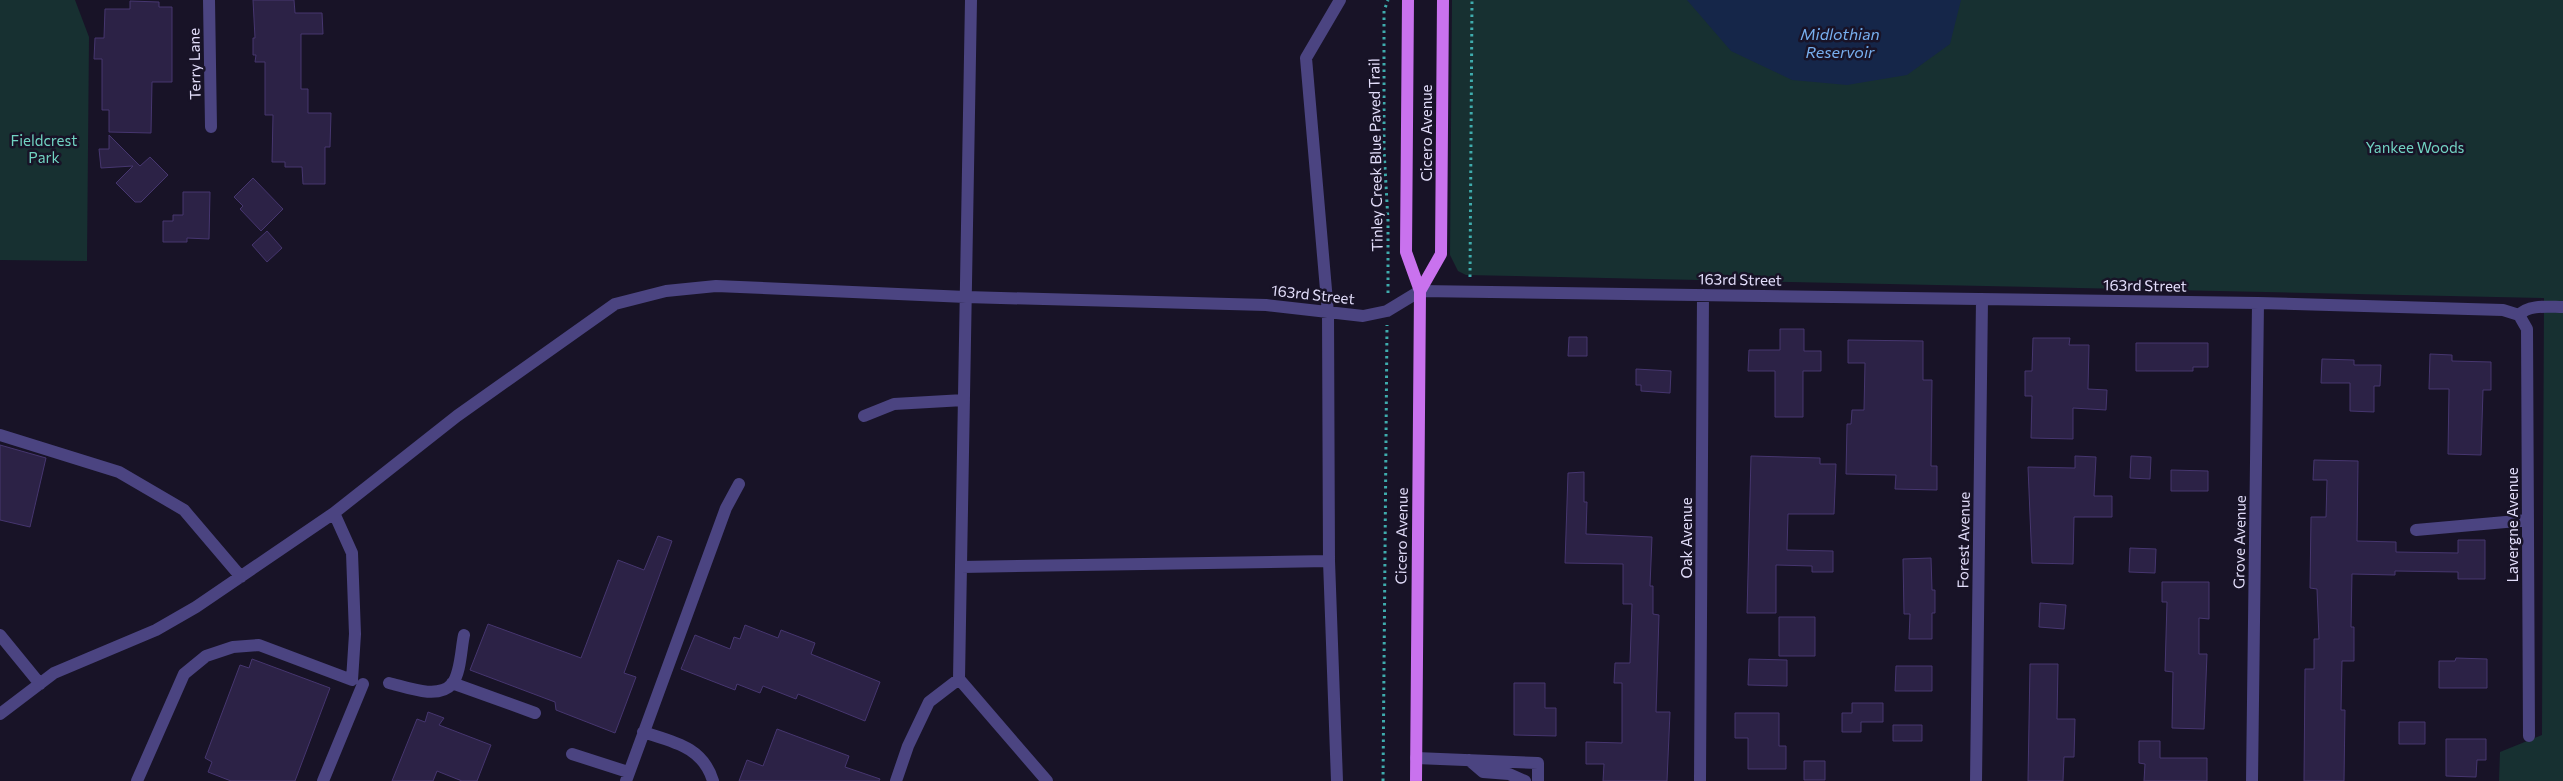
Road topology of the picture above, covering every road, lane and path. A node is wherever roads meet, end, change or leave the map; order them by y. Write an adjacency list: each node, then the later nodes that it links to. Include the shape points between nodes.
1 (209, 0): 8 (street, Terry Lane)
2 (971, 0): 12 (street)
3 (1340, 0): 17 (street, via 1306,58)
4 (1388, 0): 16 (path, Tinley Creek Blue Paved Trail, via 1384,11)
5 (1408, 0): 9 (main road, Cicero Avenue, via 1406,252)
6 (1443, 0): 9 (main road, Cicero Avenue, via 1441,254)
7 (1472, 0): 10 (path)
8 (211, 127)
9 (1420, 291): 10 (street, 163rd Street); 16 (street, 163rd Street); 41 (main road, Cicero Avenue)
10 (1470, 292): 11 (street, 163rd Street)
11 (1703, 295): 13 (street, 163rd Street); 54 (street, Oak Avenue)
12 (966, 297): 17 (street, 163rd Street, via 1266,305); 19 (street); 23 (street, 163rd Street, via 716,286 666,291 615,304 457,416)
13 (1982, 299): 14 (street, 163rd Street); 55 (street, Forest Avenue)
14 (2258, 303): 18 (street, 163rd Street, via 2503,310); 56 (street, Grove Avenue)
15 (2563, 307): 18 (street, via 2532,308 2523,310)
16 (1388, 311): 17 (street, 163rd Street, via 1363,316); 50 (path, Tinley Creek Blue Paved Trail)
17 (1328, 312): 26 (street)
18 (2519, 315): 24 (street, Lavergne Avenue, via 2527,329)
19 (964, 400): 20 (street, via 894,404); 27 (street)
20 (864, 416)
21 (0, 434): 28 (street, via 119,472 184,510)
22 (739, 484): 38 (street, via 726,508)
23 (334, 513): 28 (street, 163rd Street); 44 (street, via 352,553 355,634 352,680 259,645 234,647 206,656 184,674)
24 (2528, 520): 25 (street); 39 (street, Lavergne Avenue)
25 (2416, 530)
26 (1329, 561): 27 (street); 49 (street)
27 (961, 567): 31 (street)
28 (241, 577): 34 (street, 163rd Street, via 156,630 54,673)
29 (0, 635): 34 (street)
30 (464, 635): 33 (street)
31 (959, 680): 47 (street, via 930,702 908,746); 48 (street)
32 (389, 683): 33 (street, via 428,691 444,689)
33 (452, 683): 36 (street)
34 (40, 684): 37 (street, 163rd Street)
35 (363, 684): 45 (street)
36 (535, 713)
37 (0, 714)
38 (643, 732): 43 (street); 46 (street, via 693,750 709,767)
39 (2529, 736)
40 (572, 754): 43 (street)
41 (1416, 758): 42 (street); 51 (main road, Cicero Avenue)
42 (1469, 760): 52 (street, via 1483,772 1509,774); 53 (street, via 1538,763)
43 (627, 777)
44 (137, 781)
45 (323, 781)
46 (713, 781)
47 (896, 781)
48 (1047, 781)
49 (1338, 781)
50 (1383, 781)
51 (1416, 781)
52 (1525, 781)
53 (1538, 781)
54 (1700, 781)
55 (1976, 781)
56 (2252, 781)

